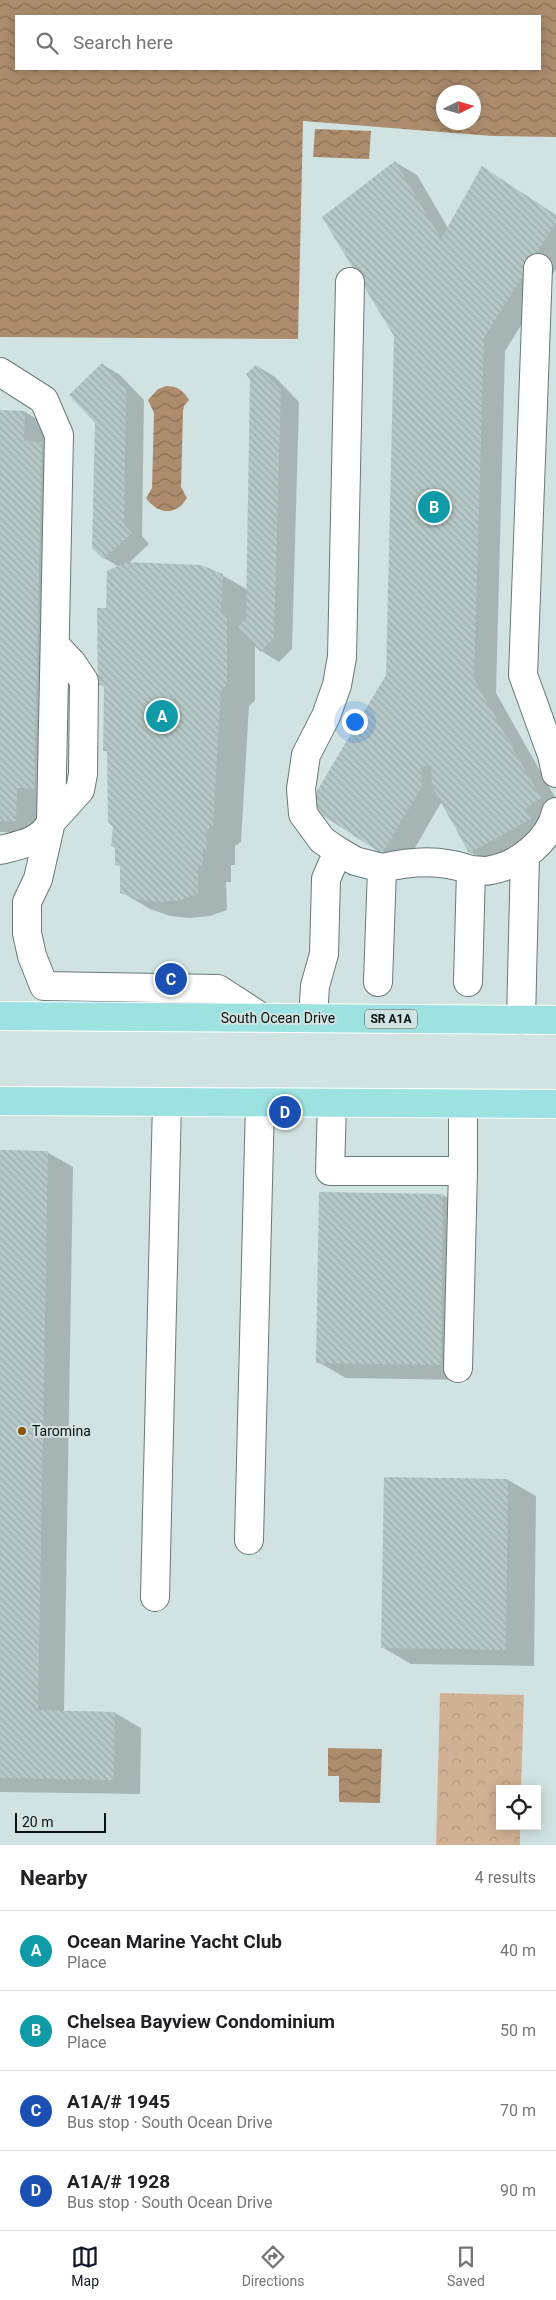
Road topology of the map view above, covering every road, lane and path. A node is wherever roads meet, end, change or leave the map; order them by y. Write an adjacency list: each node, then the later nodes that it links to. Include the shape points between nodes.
1 (538, 268): 4 (lane, via 523,675)
2 (350, 282): 8 (lane, via 342,657 337,685 326,716 306,755 301,789 303,814 322,840)
3 (0, 372): 6 (lane, via 44,400 58,435)
4 (556, 774)
5 (556, 812): 9 (lane, via 546,836)
6 (51, 822): 7 (lane, via 37,839); 15 (lane, via 38,879 28,902 27,933 44,986 218,989)
7 (0, 850)
8 (338, 851): 10 (lane, via 354,861); 16 (lane, via 326,879 324,954 315,986)
9 (525, 855): 11 (lane, via 490,871); 17 (lane)
10 (382, 868): 11 (lane, via 417,861 452,863); 12 (lane)
11 (471, 870): 13 (lane)
12 (378, 982)
13 (468, 982)
14 (0, 1016): 15 (main road, South Ocean Drive / SR A1A)
15 (261, 1018): 16 (main road, South Ocean Drive / SR A1A)
16 (313, 1018): 17 (main road, South Ocean Drive / SR A1A)
17 (521, 1020): 18 (main road, South Ocean Drive / SR A1A)
18 (556, 1020)
19 (0, 1101): 20 (main road)
20 (167, 1102): 21 (main road); 28 (lane)
21 (260, 1103): 22 (main road); 27 (lane)
22 (332, 1103): 23 (main road); 25 (lane, via 330,1171)
23 (463, 1104): 24 (main road); 25 (lane)
24 (556, 1104)
25 (463, 1170): 26 (lane)
26 (458, 1368)
27 (249, 1540)
28 (155, 1597)

